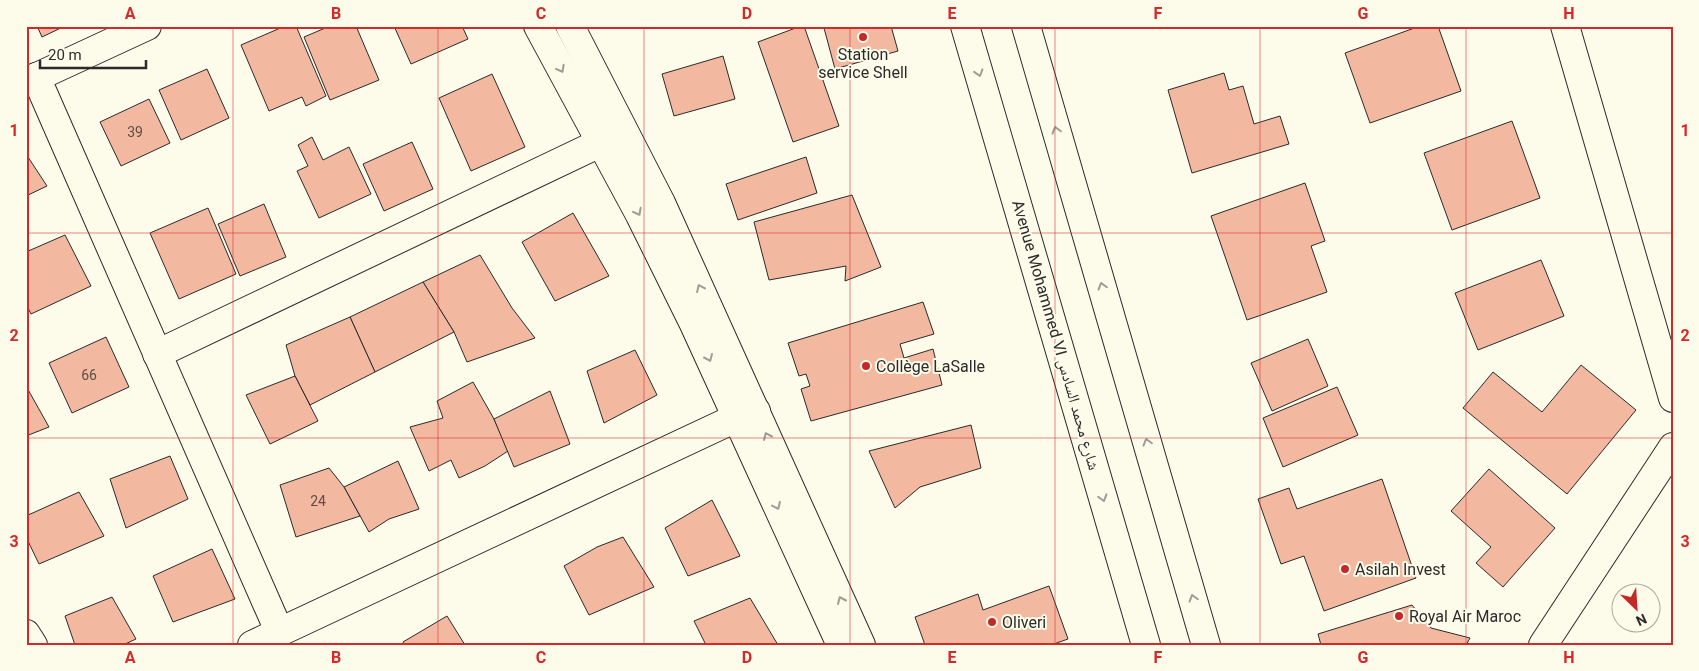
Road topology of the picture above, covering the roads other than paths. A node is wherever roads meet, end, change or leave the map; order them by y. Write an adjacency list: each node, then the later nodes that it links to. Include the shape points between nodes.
1 (146, 26): 7 (street)
2 (538, 26): 8 (street, one-way to 8)
3 (570, 26): 8 (street)
4 (965, 26): 19 (street, Avenue Mohammed VI شارع محمد السادس, one-way to 19)
5 (1026, 26): 20 (street, one-way to 5)
6 (1565, 26): 10 (street)
7 (31, 79): 9 (street)
8 (612, 137): 9 (street); 11 (street, via 661,203)
9 (158, 354): 13 (street)
10 (1673, 398)
11 (746, 414): 13 (street); 17 (street, one-way to 17); 18 (street, one-way to 11)
12 (1673, 447): 21 (street)
13 (279, 631): 16 (street)
14 (26, 634): 15 (street)
15 (33, 645)
16 (252, 645)
17 (841, 645)
18 (861, 645)
19 (1146, 645)
20 (1206, 645)
21 (1543, 645)

